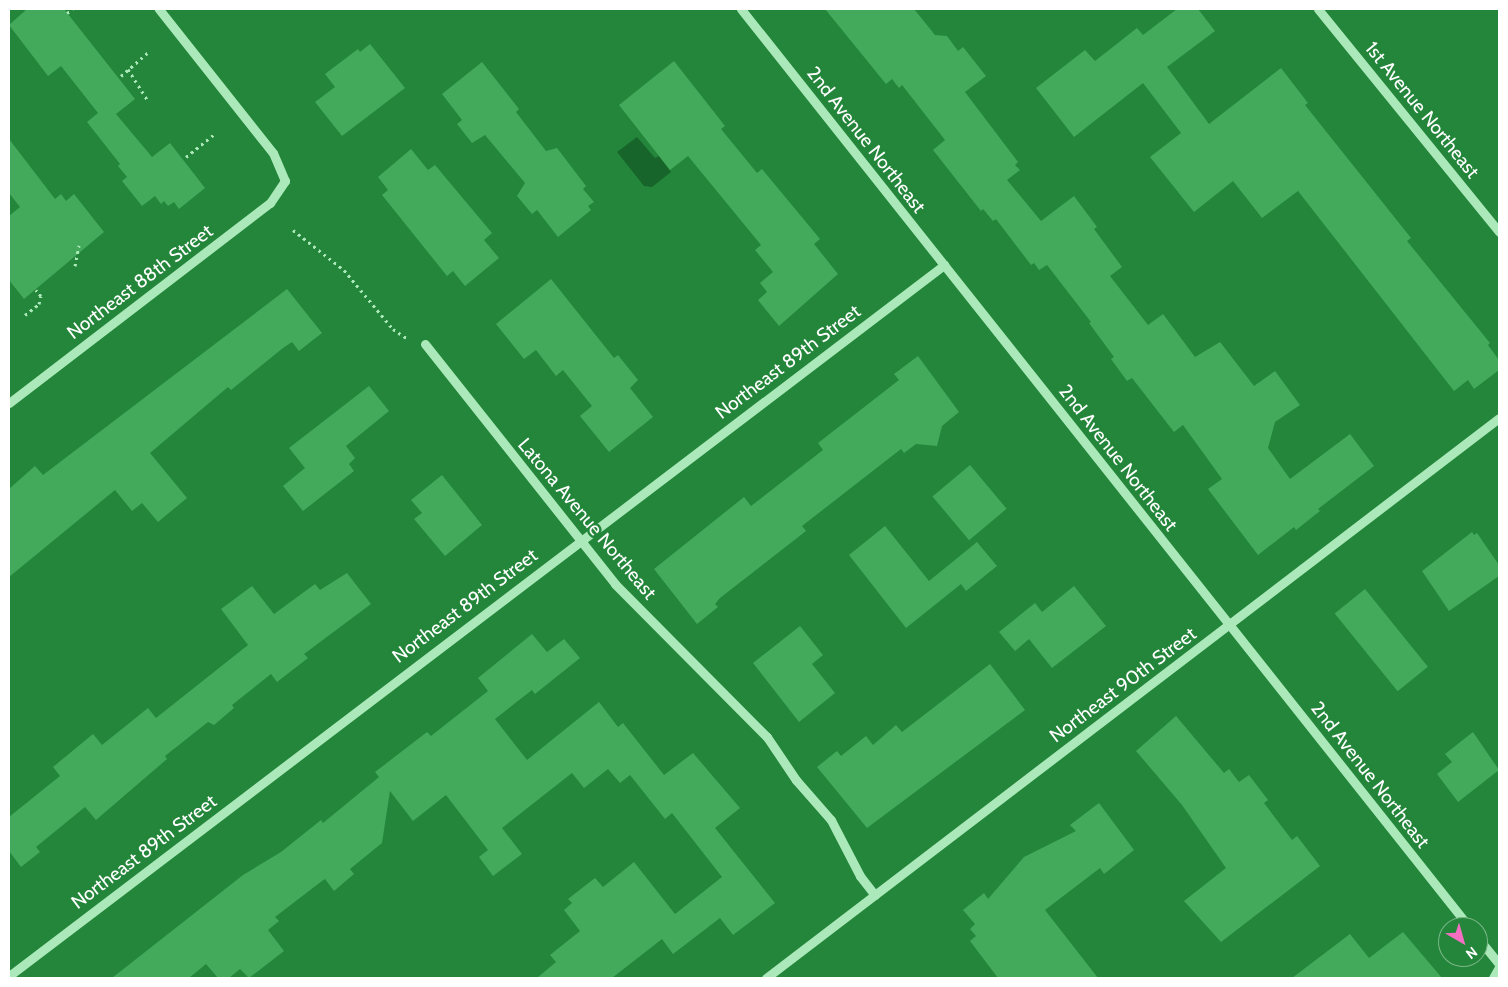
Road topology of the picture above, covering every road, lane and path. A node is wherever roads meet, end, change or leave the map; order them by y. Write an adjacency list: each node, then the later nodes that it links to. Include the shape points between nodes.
1 (73, 9): 5 (path)
2 (158, 9): 20 (street, Northeast 88th Street, via 273,153 285,181 270,203)
3 (741, 9): 15 (street, 2nd Avenue Northeast)
4 (1318, 9): 13 (street, 1st Avenue Northeast)
5 (67, 13)
6 (150, 52): 7 (path)
7 (128, 70): 8 (path); 9 (path)
8 (121, 76)
9 (147, 100)
10 (214, 134): 11 (path)
11 (186, 157)
12 (293, 230): 19 (path, via 344,270 393,329 406,339)
13 (1499, 232)
14 (79, 245): 16 (path)
15 (944, 264): 22 (street, Northeast 89th Street); 23 (street, 2nd Avenue Northeast)
16 (76, 266)
17 (36, 290): 18 (path, via 41,296 39,304)
18 (25, 315)
19 (425, 344): 22 (street, Latona Avenue Northeast)
20 (9, 403)
21 (1499, 418): 23 (street, Northeast 90th Street)
22 (579, 539): 24 (street, Latona Avenue Northeast, via 624,594 767,737 796,780 831,820 860,876); 28 (street, Northeast 89th Street)
23 (1230, 624): 24 (street, Northeast 90th Street); 25 (street, 2nd Avenue Northeast)
24 (875, 895): 29 (street, Northeast 90th Street)
25 (1462, 917)
26 (1488, 951): 27 (street)
27 (1499, 966): 30 (street)
28 (9, 976)
29 (766, 978)
30 (1493, 978)

